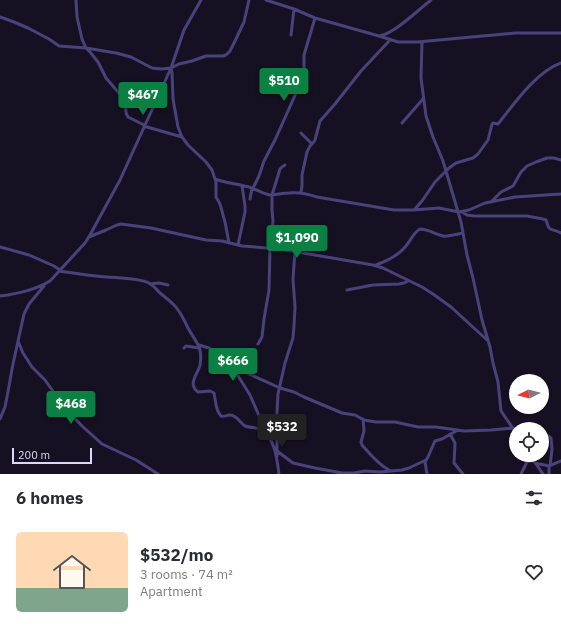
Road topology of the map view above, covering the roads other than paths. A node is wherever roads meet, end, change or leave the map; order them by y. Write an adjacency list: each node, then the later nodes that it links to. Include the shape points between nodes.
1 (76, 0): 14 (street, via 77,17)
2 (201, 0): 16 (street, via 184,30)
3 (249, 0): 16 (street, via 244,22 226,55 206,56)
4 (266, 0): 6 (street)
5 (431, 0): 11 (street, via 395,29)
6 (294, 9): 8 (street); 10 (street)
7 (0, 17): 14 (street, via 28,28 59,46)
8 (316, 18): 11 (street); 28 (street, via 304,55 303,75 299,87)
9 (561, 33): 13 (street, via 514,33)
10 (291, 35)
11 (379, 36): 12 (street)
12 (390, 40): 13 (street); 22 (street, via 322,118)
13 (422, 42): 17 (street)
14 (86, 48): 16 (street, via 124,55 155,69); 19 (street, via 98,62 105,77 125,100 126,115)
15 (561, 63): 25 (street, via 534,82 498,124 492,124 488,140 478,154)
16 (171, 68): 19 (street); 21 (street, via 173,99)
17 (423, 99): 18 (street); 25 (street, via 428,125)
18 (402, 123)
19 (144, 127): 21 (street); 38 (street, via 120,180)
20 (301, 133): 22 (street)
21 (182, 137): 26 (street, via 209,165)
22 (312, 144): 29 (street, via 307,152)
23 (561, 160): 33 (street, via 546,158 527,166 513,186 501,192)
24 (285, 165): 31 (street, via 280,169)
25 (446, 170): 34 (street); 35 (street)
26 (215, 179): 27 (street); 39 (street, via 216,197)
27 (242, 186): 28 (street); 40 (street, via 245,212)
28 (252, 188): 31 (street); 32 (street)
29 (300, 193): 31 (street); 34 (street, via 394,210)
30 (561, 194): 33 (street, via 520,196)
31 (272, 195): 42 (street)
32 (250, 199)
33 (491, 202): 35 (street)
34 (413, 210): 35 (street, via 439,208)
35 (461, 212): 36 (street, via 474,216 527,216 543,219 546,220 549,229); 37 (street)
36 (561, 233)
37 (463, 234): 44 (street, via 444,237 420,229 400,252); 52 (street)
38 (89, 237): 39 (street, via 121,224); 45 (street)
39 (229, 243): 40 (street)
40 (238, 245): 42 (street)
41 (0, 247): 45 (street, via 28,255)
42 (270, 248): 43 (street); 54 (street, via 269,290 262,337)
43 (295, 252): 44 (street); 58 (street, via 294,332 284,363)
44 (376, 265): 46 (street)
45 (60, 270): 47 (street); 48 (street, via 127,278)
46 (409, 281): 50 (street); 52 (street, via 440,299)
47 (45, 284): 51 (street, via 27,291); 53 (street, via 26,310)
48 (150, 284): 49 (street); 55 (street, via 176,307)
49 (168, 285)
50 (347, 290)
51 (0, 296)
52 (487, 340): 61 (street, via 498,382 501,411)
53 (18, 341): 59 (street, via 5,407); 75 (street, via 32,368 45,380 82,426 102,444)
54 (258, 344)
55 (199, 346): 56 (street); 57 (street, via 209,348); 65 (street, via 199,367 193,382 195,390 214,393 219,415 234,416 244,425 259,429)
56 (184, 348)
57 (233, 364): 58 (street); 65 (street)
58 (280, 388): 60 (street); 67 (street, via 277,400)
59 (0, 419)
60 (363, 419): 63 (street); 74 (street, via 362,445 384,468)
61 (509, 423)
62 (509, 428): 63 (street)
63 (458, 430): 64 (street)
64 (450, 434): 68 (street, via 435,441); 78 (street, via 455,444 454,463)
65 (267, 435): 72 (street, via 276,454)
66 (549, 437): 73 (street, via 552,447)
67 (277, 451): 72 (street); 74 (street, via 293,463 342,473)
68 (426, 460): 74 (street, via 406,469); 77 (street)
69 (561, 461): 73 (street)
70 (527, 462): 79 (street)
71 (534, 462): 73 (street); 80 (street)
72 (277, 464): 76 (street)
73 (550, 466): 81 (street)
74 (391, 471)
75 (158, 474)
76 (278, 474)
77 (427, 474)
78 (463, 474)
79 (521, 474)
80 (543, 474)
81 (549, 474)

